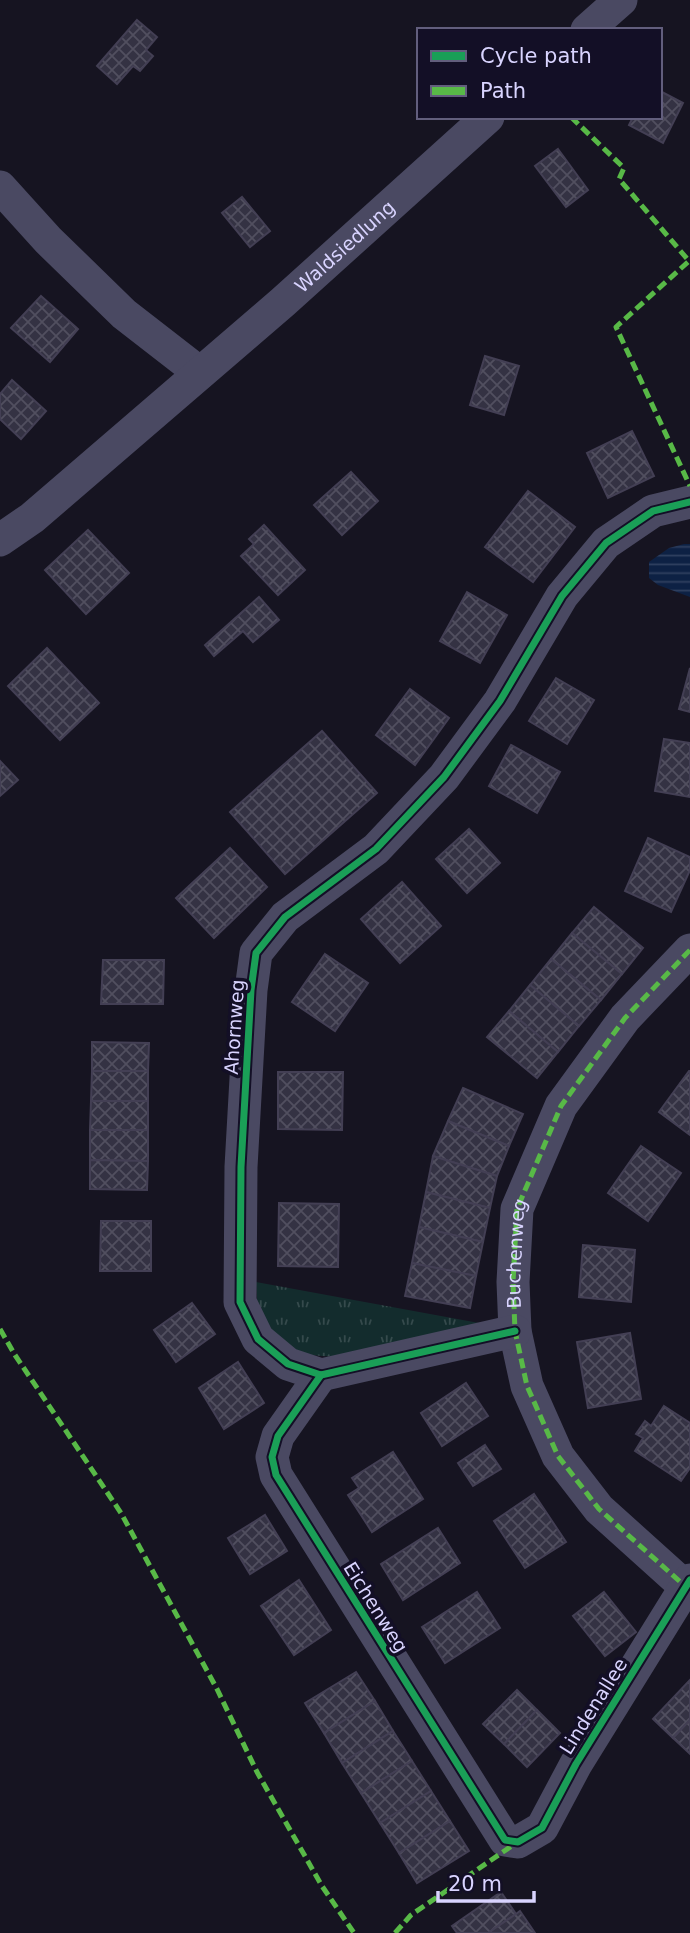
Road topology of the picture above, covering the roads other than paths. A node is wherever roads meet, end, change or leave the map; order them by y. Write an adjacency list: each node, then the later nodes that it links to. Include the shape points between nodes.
1 (621, 0): 2 (street)
2 (589, 28)
3 (486, 119): 5 (street, Waldsiedlung)
4 (0, 187): 5 (street, via 124,314)
5 (200, 373): 7 (street, Waldsiedlung, via 32,518)
6 (690, 502): 10 (street, Ahornweg, via 653,511 607,543 562,596 500,701 444,777 376,849 285,917 257,953 241,1167 240,1302 258,1339 288,1364)
7 (0, 540)
8 (690, 950): 9 (street, Buchenweg, via 625,1018 561,1106 517,1209)
9 (515, 1331): 10 (street); 11 (street, Buchenweg, via 527,1386 558,1456 599,1509)
10 (321, 1375): 12 (street, Eichenweg, via 278,1436 272,1457 276,1475 490,1819 505,1840)
11 (689, 1586): 12 (street, Lindenallee, via 576,1764 542,1828)
12 (519, 1842)

